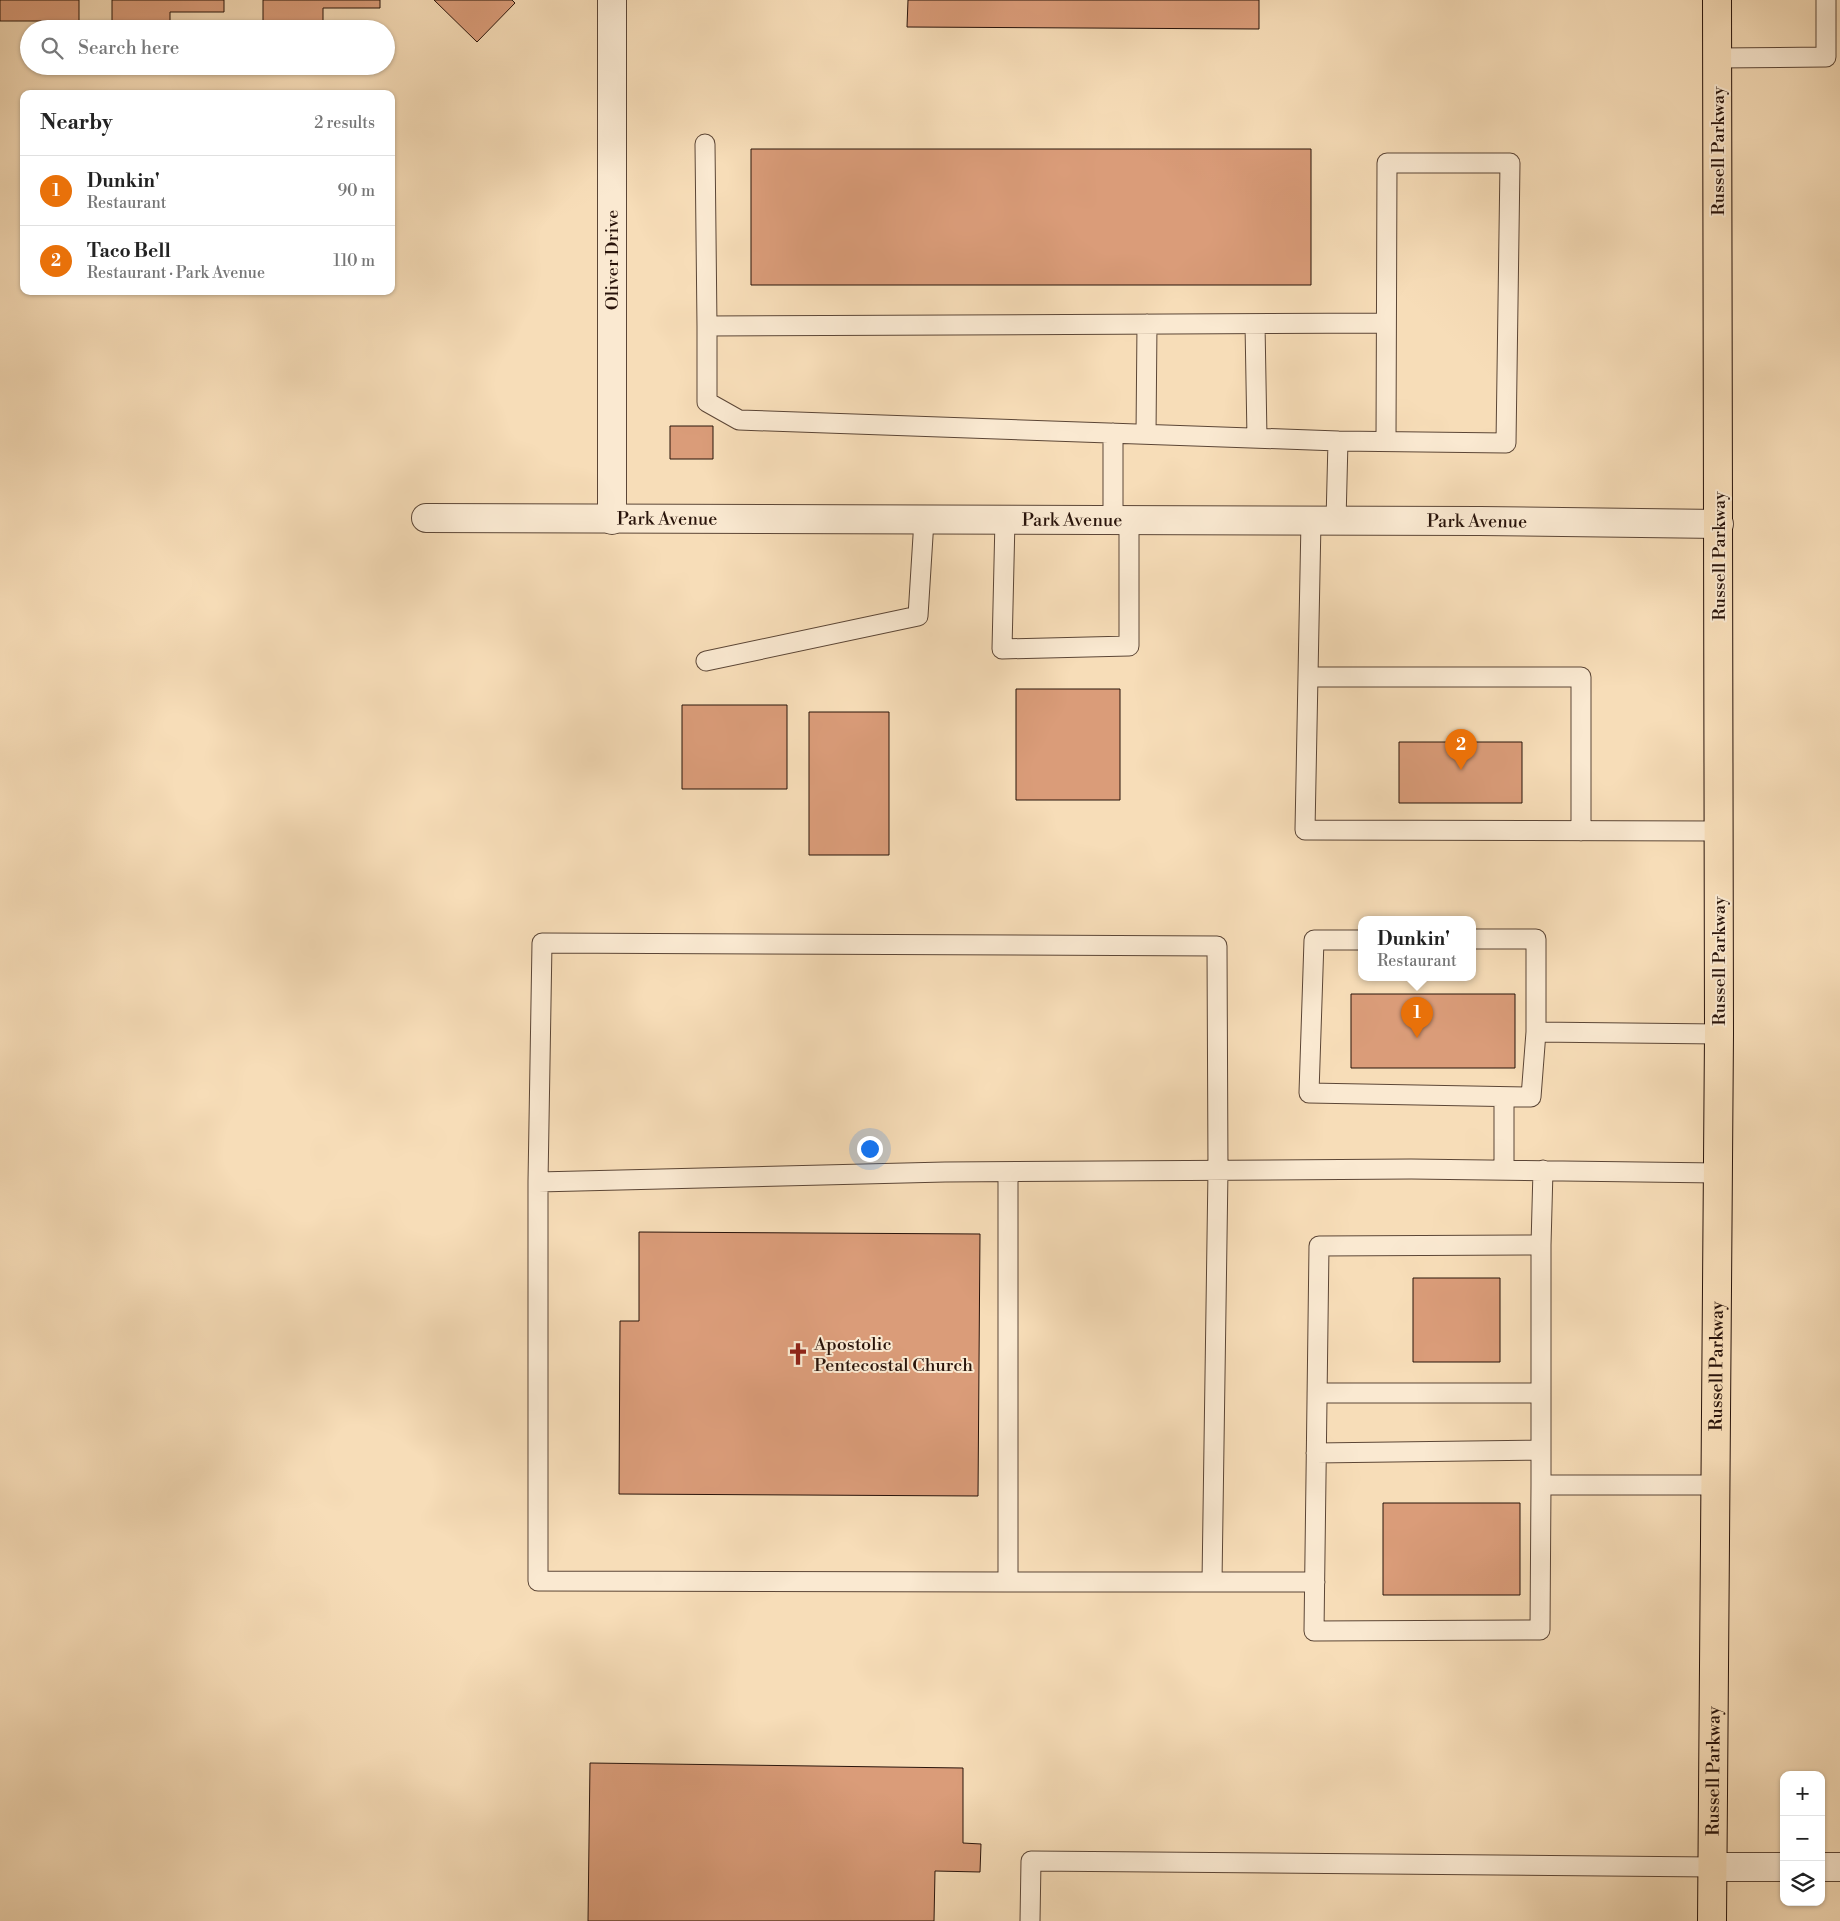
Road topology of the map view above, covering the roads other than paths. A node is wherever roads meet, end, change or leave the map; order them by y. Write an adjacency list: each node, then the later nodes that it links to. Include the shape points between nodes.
1 (612, 0): 17 (street, Oliver Drive)
2 (1717, 0): 4 (main road, Russell Parkway)
3 (1826, 0): 5 (lane)
4 (1717, 58): 5 (lane); 22 (main road, Russell Parkway)
5 (1833, 58)
6 (705, 144): 10 (lane)
7 (1386, 323): 9 (lane); 15 (lane); 15 (lane, via 1387,163 1510,163 1506,443)
8 (1147, 324): 9 (lane); 10 (lane); 12 (lane)
9 (1256, 324): 13 (lane)
10 (708, 326): 11 (lane, via 708,402 739,420)
11 (1113, 433): 12 (lane); 20 (lane)
12 (1146, 434): 13 (lane)
13 (1257, 438): 14 (lane)
14 (1338, 441): 15 (lane); 21 (lane)
15 (1386, 441)
16 (426, 518): 17 (street, Park Avenue)
17 (612, 520): 18 (street, Park Avenue)
18 (924, 520): 19 (street, Park Avenue); 23 (lane, via 918,616)
19 (1005, 520): 20 (street, Park Avenue); 20 (lane, via 1002,649 1129,646)
20 (1121, 521): 21 (street, Park Avenue)
21 (1324, 521): 22 (street, Park Avenue); 24 (lane)
22 (1719, 524): 26 (main road, Russell Parkway)
23 (706, 661)
24 (1308, 677): 25 (lane, via 1581,677); 25 (lane, via 1305,830)
25 (1581, 831): 26 (lane)
26 (1719, 831): 30 (main road, Russell Parkway)
27 (1476, 939): 29 (lane, via 1536,939)
28 (1358, 940): 31 (lane, via 1314,940 1309,1093)
29 (1536, 1032): 30 (lane); 31 (lane, via 1530,1097)
30 (1719, 1034): 36 (main road, Russell Parkway)
31 (1504, 1097): 33 (lane)
32 (1218, 1170): 33 (lane); 35 (lane); 37 (lane, via 1217,946 542,943); 46 (lane)
33 (1504, 1170): 34 (lane)
34 (1543, 1170): 36 (lane); 38 (lane)
35 (1008, 1173): 37 (lane); 45 (lane)
36 (1718, 1173): 44 (main road, Russell Parkway)
37 (538, 1182): 45 (lane, via 538,1580)
38 (1541, 1245): 39 (lane, via 1319,1246); 40 (lane)
39 (1317, 1393): 40 (lane); 42 (lane)
40 (1541, 1393): 41 (lane)
41 (1541, 1450): 42 (lane); 43 (lane)
42 (1316, 1453): 47 (lane)
43 (1541, 1485): 44 (lane); 47 (lane, via 1540,1630 1314,1631)
44 (1715, 1485): 48 (main road, Russell Parkway)
45 (1008, 1582): 46 (lane)
46 (1212, 1582): 47 (lane)
47 (1315, 1582)
48 (1712, 1867): 49 (street); 52 (lane, via 1032,1861); 53 (main road, Russell Parkway)
49 (1780, 1867)
50 (1825, 1867): 51 (street)
51 (1840, 1867)
52 (1030, 1921)
53 (1712, 1921)

